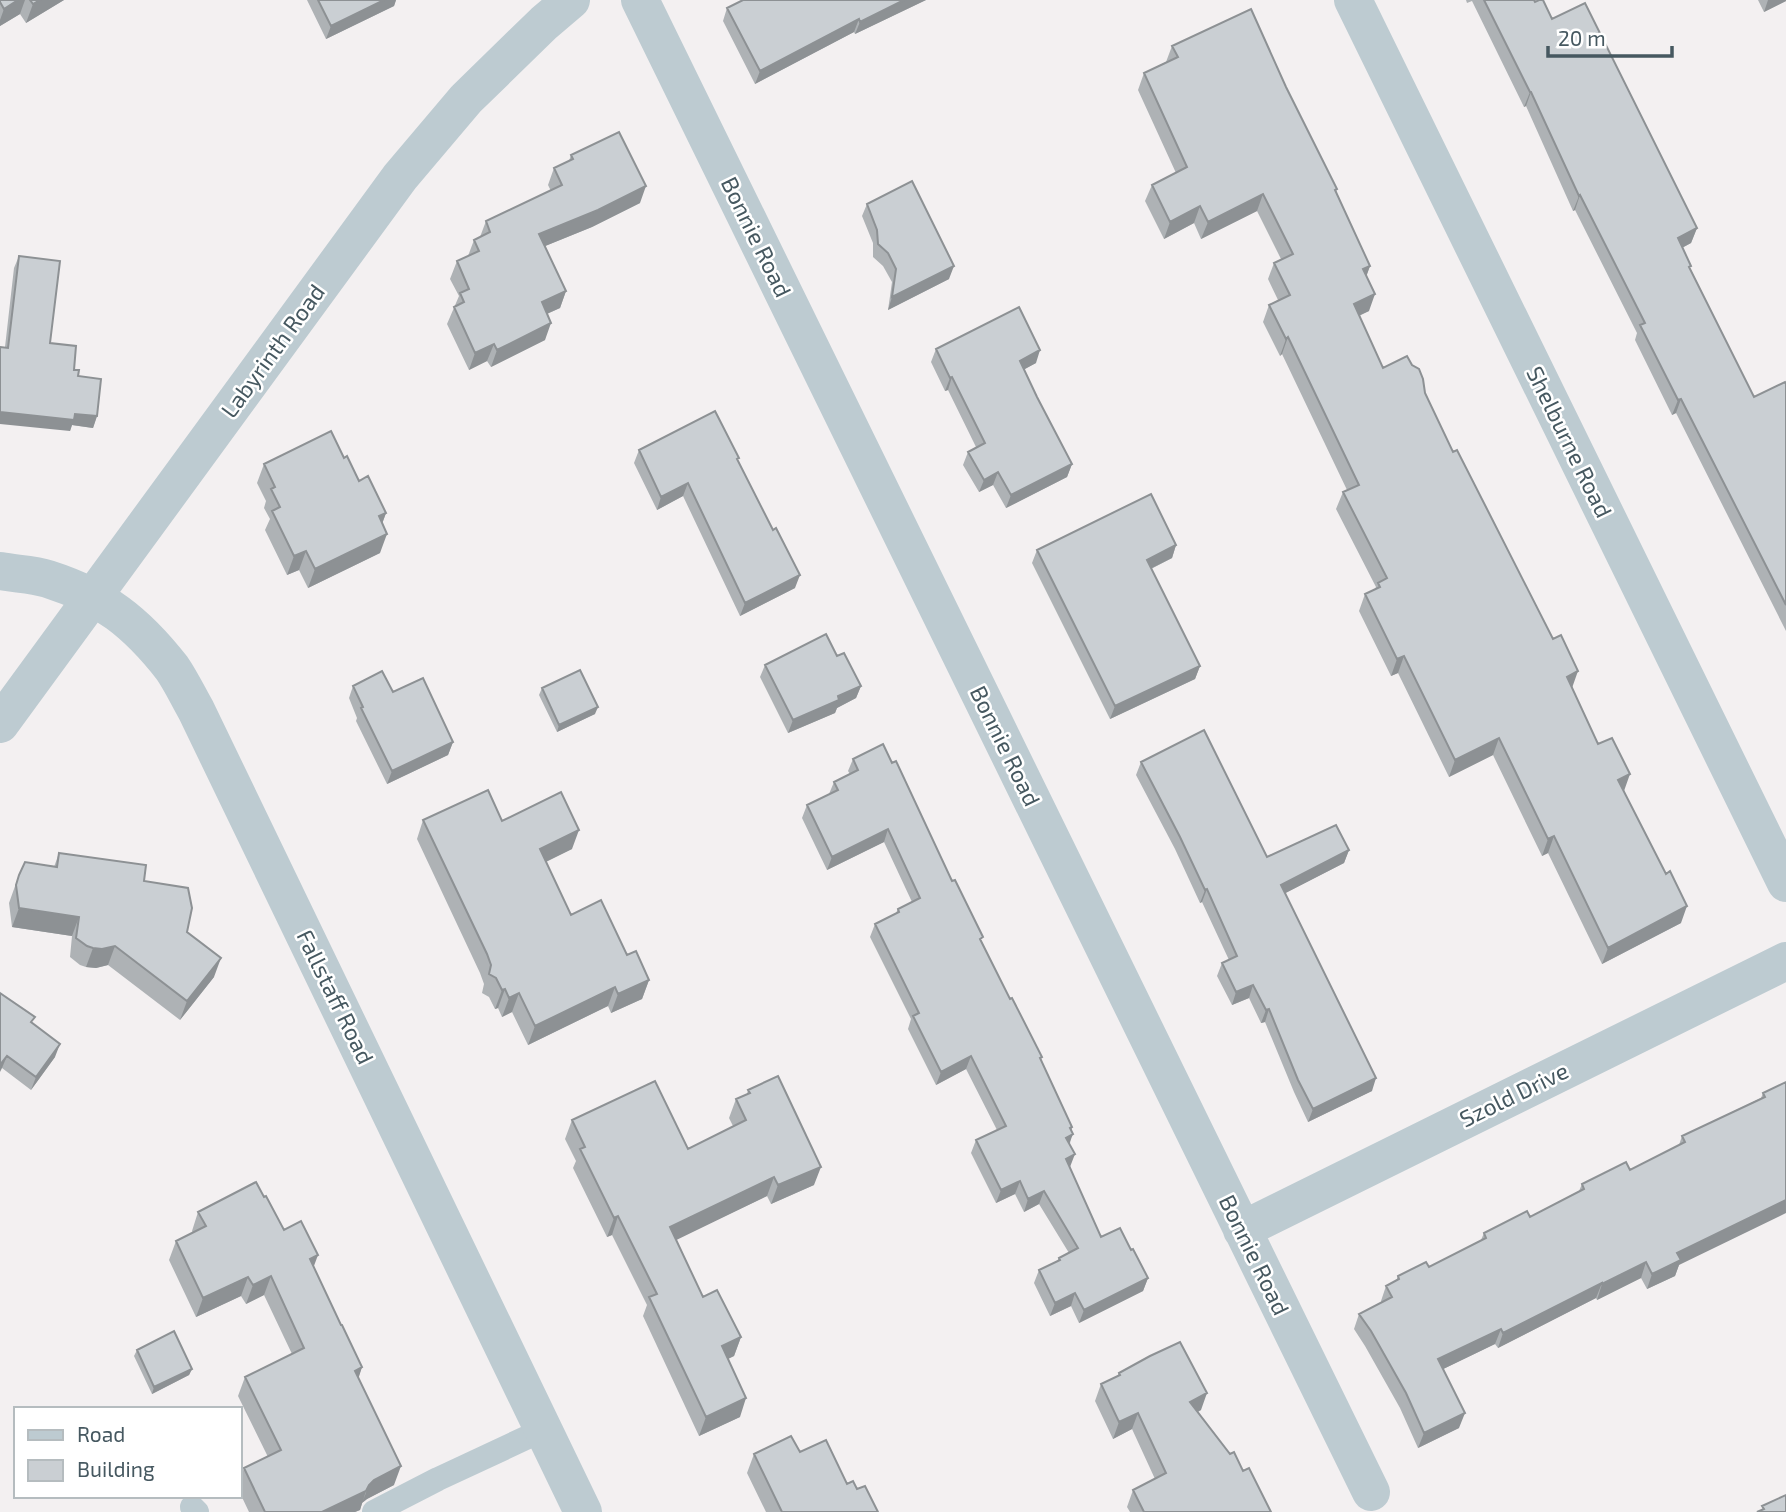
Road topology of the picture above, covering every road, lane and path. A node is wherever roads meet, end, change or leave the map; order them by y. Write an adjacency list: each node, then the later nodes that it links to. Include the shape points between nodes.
1 (571, 0): 5 (street, Labyrinth Road, via 466,99 400,177)
2 (640, 0): 9 (street, Bonnie Road)
3 (1353, 0): 7 (street, Shelburne Road)
4 (0, 571): 5 (street, Fallstaff Road, via 46,578)
5 (92, 596): 6 (street, Labyrinth Road); 10 (street, Fallstaff Road, via 119,612 146,637 173,670 196,710)
6 (0, 724)
7 (1786, 883)
8 (1786, 961): 9 (street, Szold Drive)
9 (1242, 1230): 11 (street, Bonnie Road)
10 (543, 1430): 12 (lane); 13 (street, Fallstaff Road)
11 (1371, 1492)
12 (373, 1512)
13 (583, 1512)

